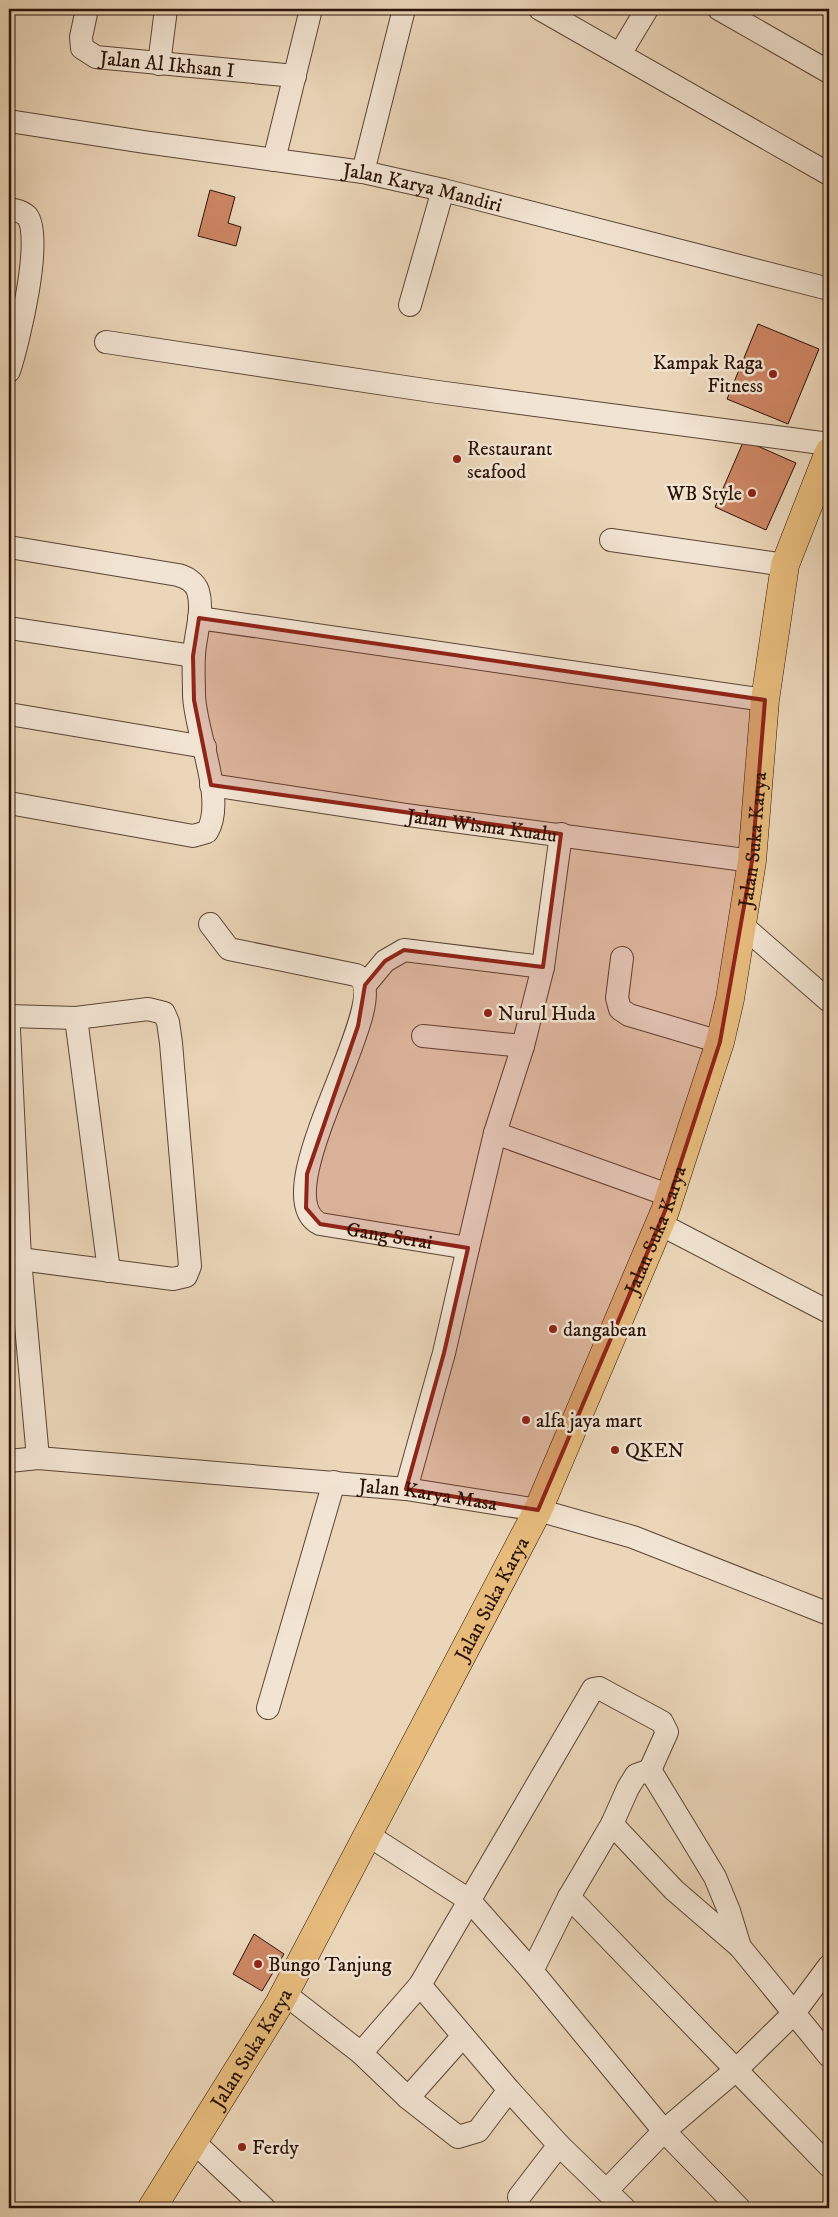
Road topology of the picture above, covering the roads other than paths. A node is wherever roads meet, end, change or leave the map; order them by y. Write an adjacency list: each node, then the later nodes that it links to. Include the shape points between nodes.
1 (87, 9): 9 (street, Jalan Al Ikhsan I, via 81,37 82,48 86,52 108,60)
2 (166, 9): 9 (street)
3 (311, 9): 11 (street)
4 (404, 9): 14 (street)
5 (540, 9): 8 (street)
6 (647, 9): 8 (street)
7 (719, 9): 10 (street)
8 (620, 54): 15 (street)
9 (159, 64): 11 (street, Jalan Al Ikhsan I)
10 (829, 72)
11 (295, 76): 13 (street)
12 (9, 121): 13 (street, Jalan Karya Mandiri)
13 (274, 160): 14 (street, Jalan Karya Mandiri)
14 (362, 172): 16 (street, Jalan Karya Mandiri)
15 (829, 174)
16 (443, 190): 18 (street, Jalan Karya Mandiri); 20 (street)
17 (9, 210): 19 (street, via 24,213 32,226 33,248)
18 (829, 289)
19 (17, 294): 22 (street, via 26,311)
20 (410, 305)
21 (106, 342): 23 (street, via 438,392)
22 (9, 369)
23 (829, 444)
24 (829, 452): 27 (main road, Jalan Suka Karya)
25 (611, 540): 27 (street)
26 (9, 547): 28 (street, via 184,577 198,591)
27 (785, 565): 31 (main road, Jalan Suka Karya)
28 (199, 618): 30 (street); 31 (street)
29 (9, 628): 30 (street)
30 (194, 656): 33 (street, via 194,700)
31 (765, 700): 37 (main road, Jalan Suka Karya)
32 (9, 714): 33 (street)
33 (205, 747): 34 (street)
34 (211, 785): 35 (street, via 213,821 207,832 194,836); 36 (street, Jalan Wisma Kualu, via 407,815)
35 (9, 803)
36 (561, 834): 37 (street, Jalan Wisma Kualu); 41 (street)
37 (752, 861): 39 (main road, Jalan Suka Karya)
38 (210, 924): 42 (street, via 229,949 356,975)
39 (743, 926): 43 (street); 48 (main road, Jalan Suka Karya)
40 (622, 958): 48 (street, via 617,998 620,1009 629,1015)
41 (542, 967): 42 (street, via 404,950 385,961); 49 (street)
42 (365, 985): 54 (street, Gang Serai, via 365,1004 307,1174 306,1208 320,1224)
43 (829, 1001)
44 (9, 1016): 45 (street)
45 (76, 1018): 56 (street); 56 (street, via 155,1010 166,1016 170,1034 190,1266 186,1276 173,1279)
46 (9, 1029): 50 (street)
47 (423, 1036): 49 (street)
48 (720, 1042): 52 (main road, Jalan Suka Karya)
49 (523, 1046): 51 (street)
50 (11, 1097): 55 (street)
51 (496, 1133): 52 (street); 54 (street)
52 (671, 1196): 53 (main road, Jalan Suka Karya)
53 (660, 1224): 57 (street); 62 (main road, Jalan Suka Karya)
54 (468, 1248): 61 (street, via 444,1353)
55 (20, 1259): 56 (street); 58 (street)
56 (109, 1272)
57 (829, 1312)
58 (38, 1458): 59 (street, Jalan Karya Masa); 60 (street, Jalan Karya Masa)
59 (9, 1461)
60 (334, 1482): 61 (street, Jalan Karya Masa); 64 (street)
61 (406, 1489): 62 (street, Jalan Karya Masa)
62 (538, 1510): 63 (street, Jalan Karya Masa, via 633,1537); 67 (main road, Jalan Suka Karya)
63 (829, 1613)
64 (268, 1708)
65 (650, 1770): 66 (street, via 636,1775); 69 (street, via 667,1732 662,1722 599,1688 593,1689); 70 (street, via 715,1877)
66 (612, 1824): 68 (street); 70 (street, via 674,1890)
67 (368, 1835): 69 (street); 74 (main road, Jalan Suka Karya)
68 (569, 1897): 72 (street); 79 (street)
69 (469, 1900): 72 (street); 73 (street)
70 (740, 1947): 75 (street)
71 (829, 1966): 75 (street)
72 (532, 1971): 82 (street)
73 (420, 1985): 76 (street); 77 (street)
74 (285, 1994): 77 (street); 83 (main road, Jalan Suka Karya)
75 (794, 2013): 78 (street); 79 (street)
76 (463, 2036): 80 (street); 81 (street)
77 (361, 2054): 81 (street)
78 (829, 2056)
79 (737, 2069): 82 (street); 85 (street)
80 (509, 2090): 81 (street, via 478,2131 458,2137); 84 (street)
81 (408, 2098)
82 (664, 2132): 86 (street); 91 (street)
83 (194, 2142): 88 (main road, Jalan Suka Karya); 89 (street)
84 (559, 2145): 86 (street); 87 (street)
85 (829, 2166)
86 (607, 2190): 90 (street)
87 (519, 2197)
88 (152, 2208)
89 (264, 2208)
90 (624, 2208)
91 (739, 2208)

